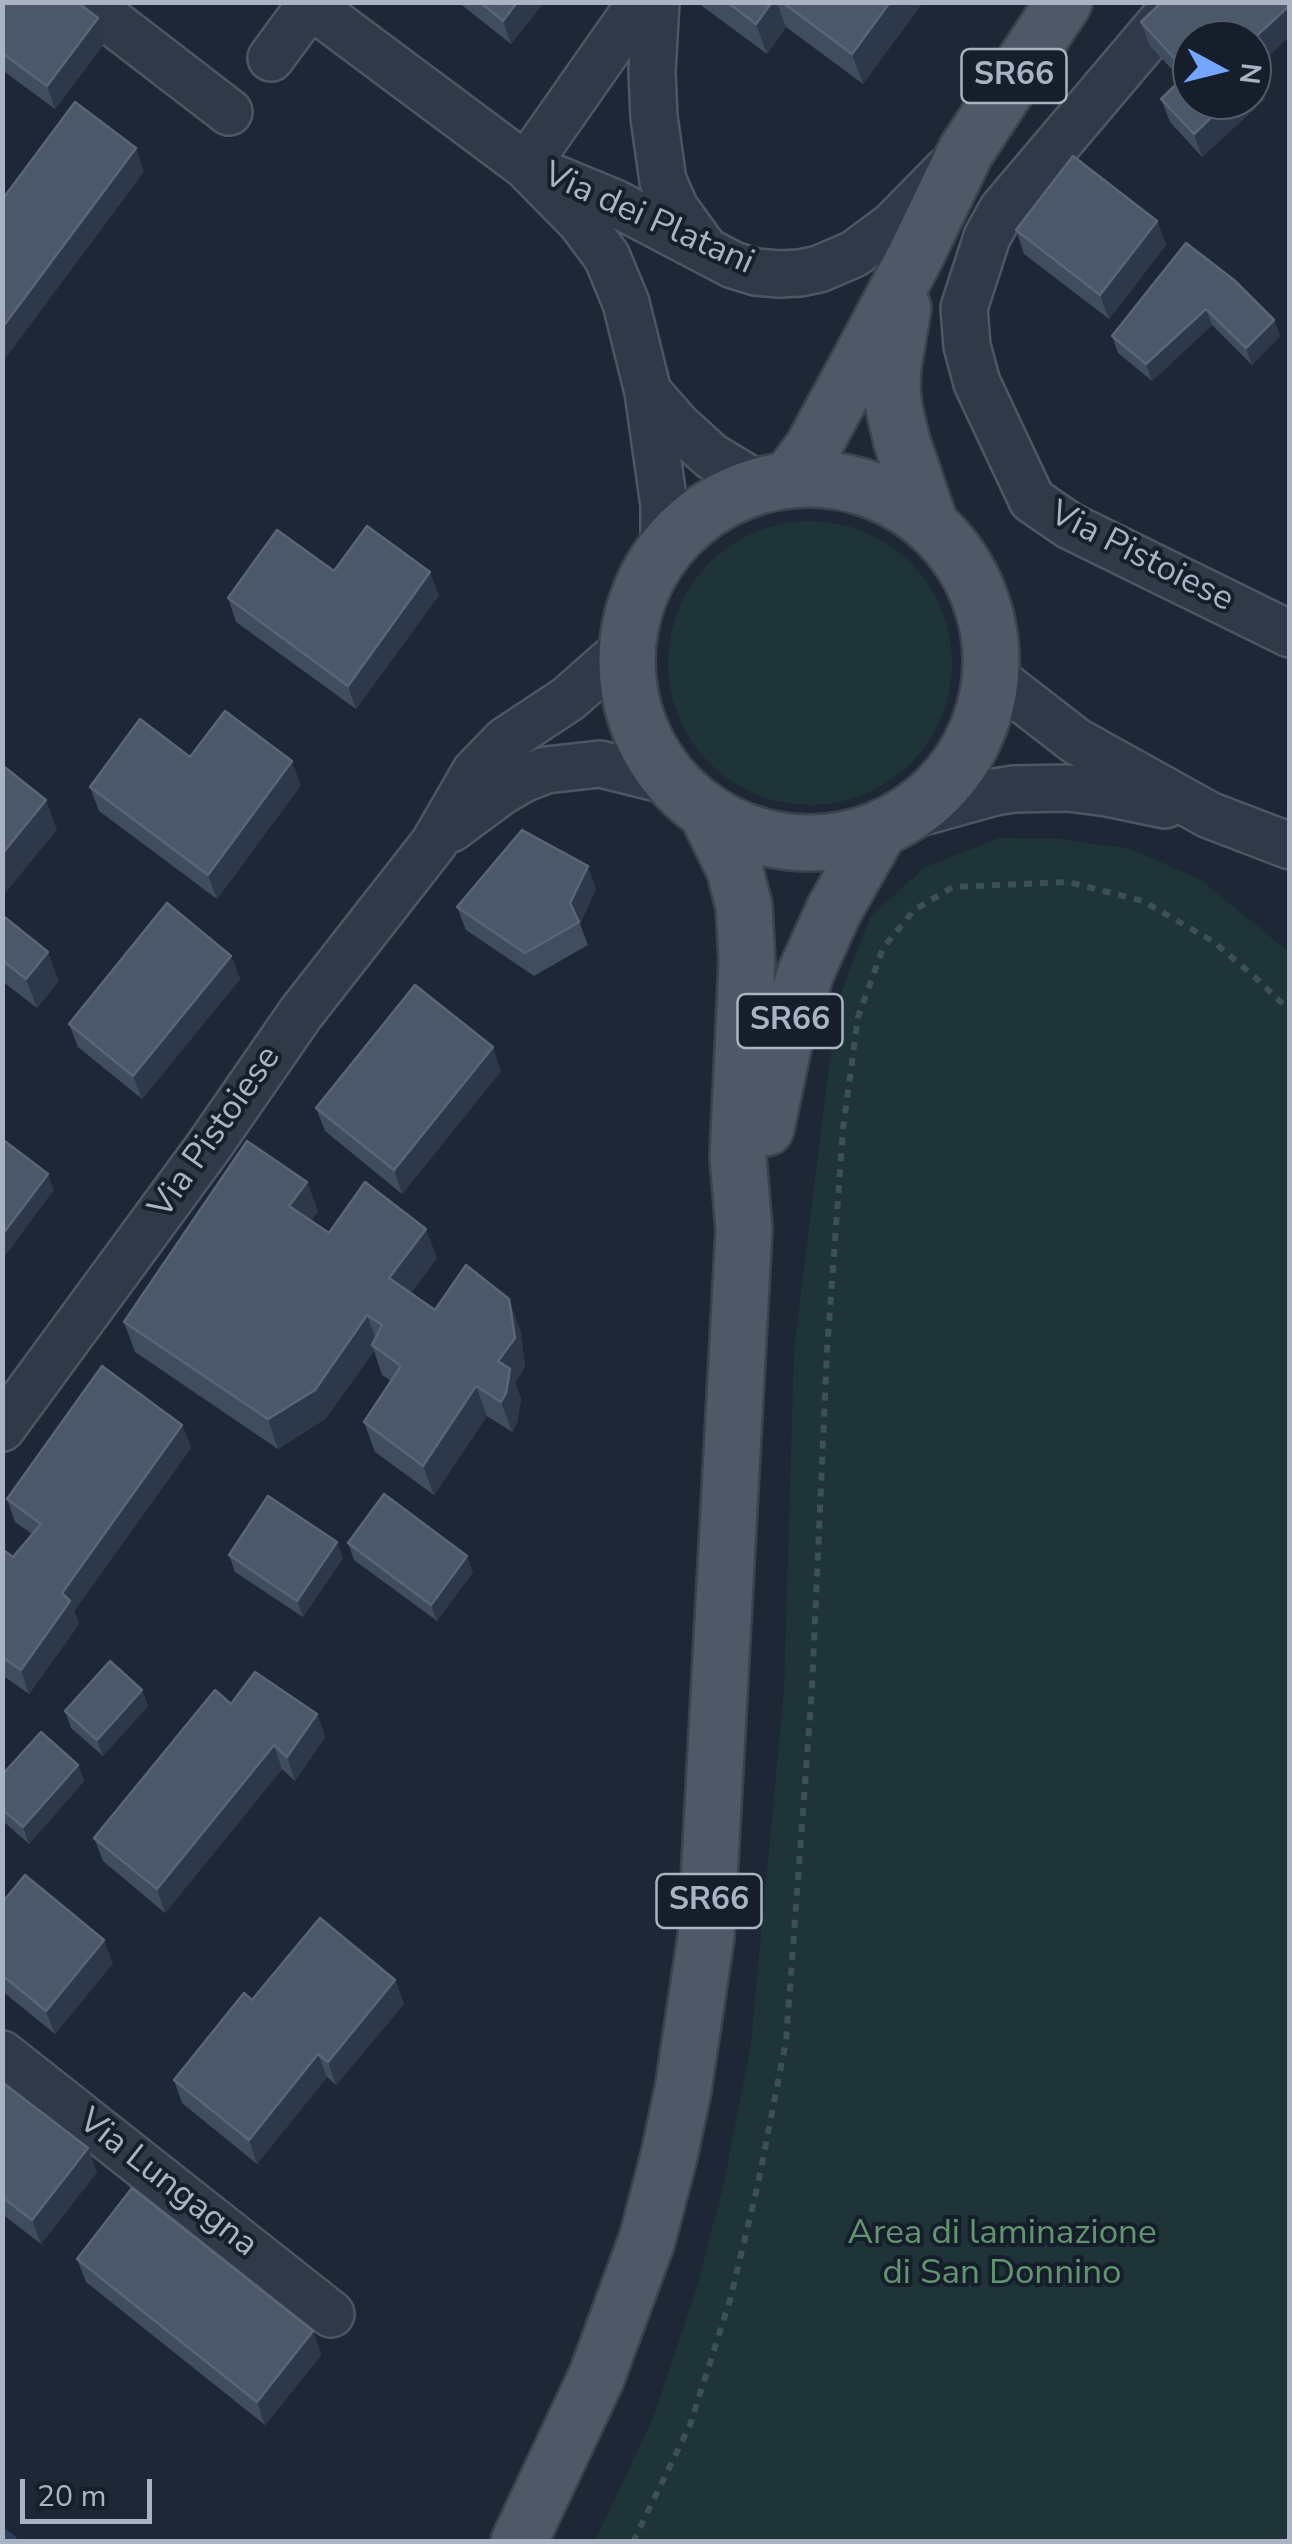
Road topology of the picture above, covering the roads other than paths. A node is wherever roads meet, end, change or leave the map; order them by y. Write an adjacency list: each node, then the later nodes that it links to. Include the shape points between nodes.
1 (86, 2): 8 (street)
2 (641, 2): 10 (street)
3 (656, 2): 11 (street, via 652,72 663,181)
4 (1064, 2): 9 (main road, Via Pistoiese / SR66)
5 (1178, 2): 17 (street, Via Pistoiese, via 1002,210 986,237 964,308 967,346 977,384 1032,500 1070,526)
6 (308, 4): 7 (street); 10 (street, Via dei Platani)
7 (271, 58)
8 (229, 112)
9 (966, 151): 11 (street, Via dei Platani, via 879,238 838,263 778,274); 12 (main road, Via Pistoiese / SR66)
10 (526, 166): 11 (street, Via dei Platani, via 613,202); 13 (street, Via dei Platani, via 607,257)
11 (707, 253)
12 (915, 257): 14 (main road, Via Pistoiese / SR66, via 812,449); 15 (main road, Via Pistoiese / SR66, via 892,387 902,442)
13 (648, 392): 14 (street, Via dei Platani, via 711,456); 16 (street, Via dei Platani)
14 (775, 481): 15 (main road, Via Pistoiese / SR66, via 835,479 862,486); 16 (main road, Via Pistoiese / SR66, via 722,502)
15 (930, 524): 19 (main road, Via Pistoiese / SR66, via 978,593 988,620)
16 (664, 556): 18 (main road, Via Pistoiese / SR66)
17 (1290, 634)
18 (626, 648): 20 (main road, Via Pistoiese / SR66, via 634,714); 24 (street, Via Pistoiese, via 492,753)
19 (992, 676): 22 (street, via 1076,740); 23 (main road, Via Pistoiese / SR66, via 958,761)
20 (665, 780): 21 (main road, Via Pistoiese / SR66); 24 (street, Via Pistoiese, via 600,764 546,770 501,792)
21 (708, 815): 23 (main road, Via Pistoiese / SR66, via 763,836 812,844); 26 (main road, SR66, via 744,906 738,1157)
22 (1210, 816): 23 (street, via 1108,793 1039,788 995,792); 25 (street)
23 (889, 824): 26 (main road, SR66, via 826,924 806,972)
24 (434, 843): 27 (street, Via Pistoiese, via 300,1013)
25 (1290, 846)
26 (744, 1228): 30 (main road, SR66, via 713,1846 684,2090 620,2318)
27 (2, 1428)
28 (2, 2054): 29 (street, Via Lungagna)
29 (332, 2314)
30 (519, 2542)

